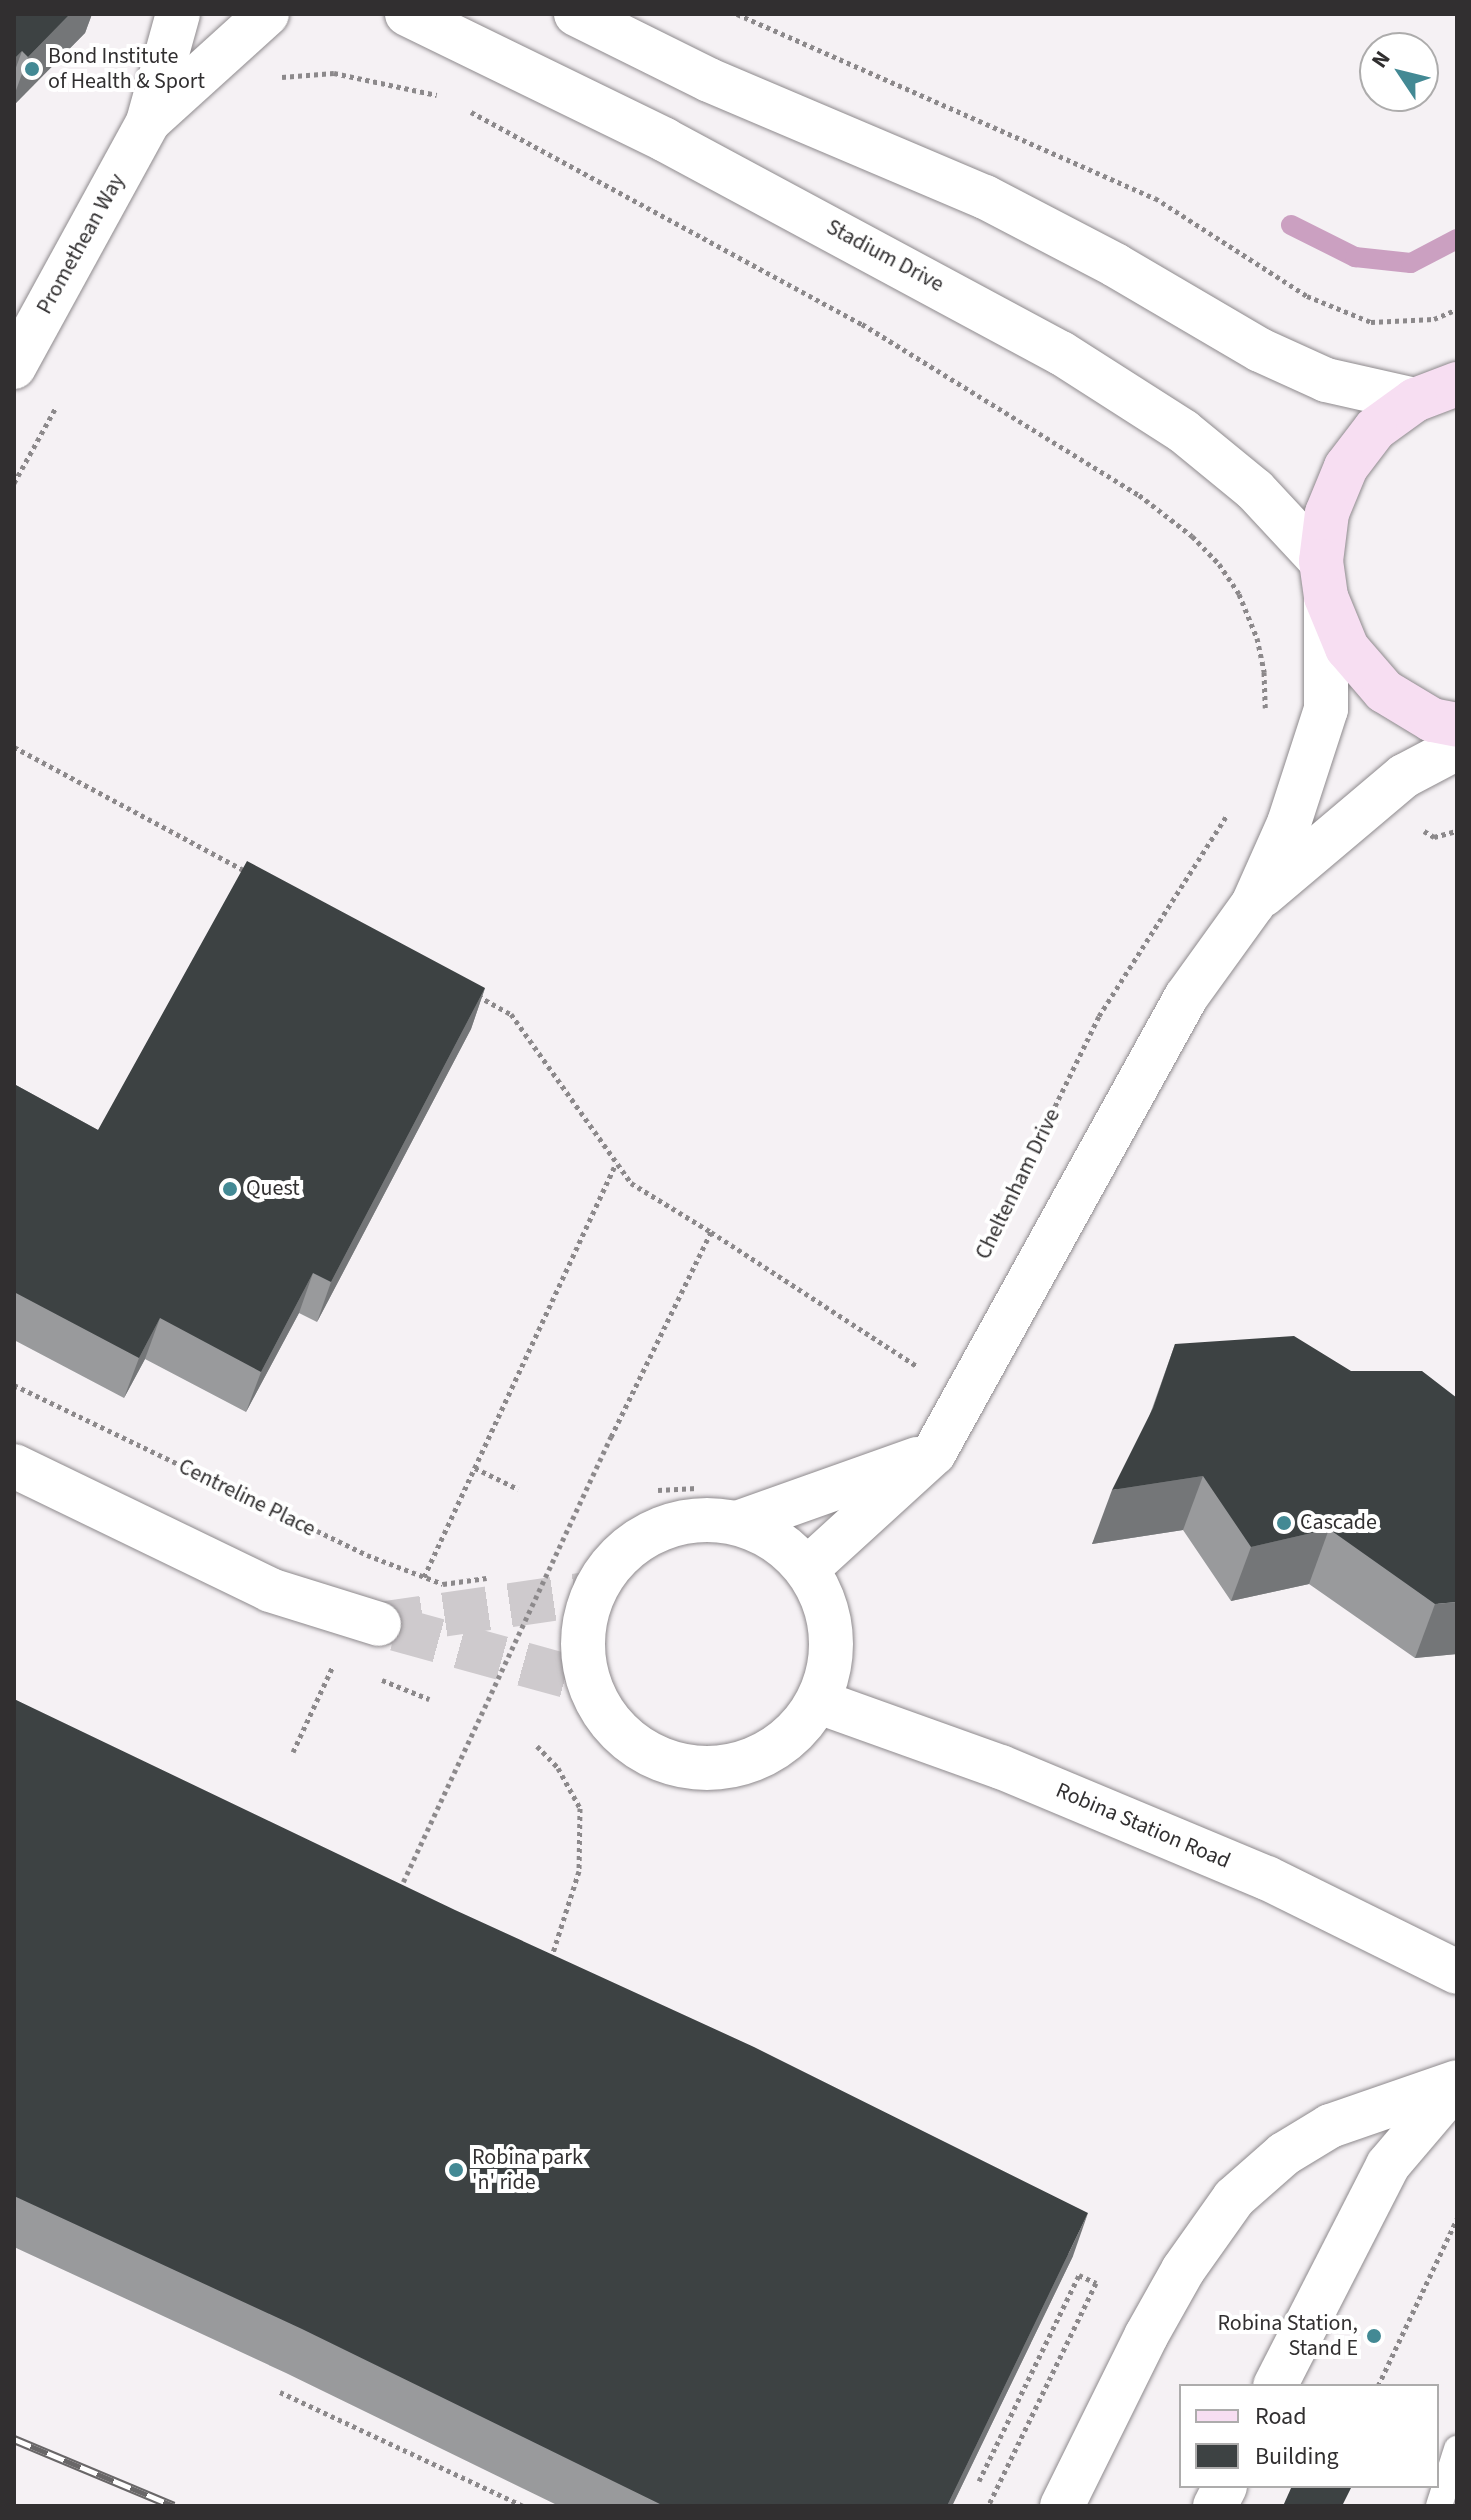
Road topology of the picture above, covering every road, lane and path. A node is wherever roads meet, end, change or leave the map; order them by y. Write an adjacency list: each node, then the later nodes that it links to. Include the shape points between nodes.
1 (178, 14): 9 (street)
2 (268, 14): 9 (street)
3 (407, 14): 15 (street, Stadium Drive, via 679,148 1061,353 1183,431 1255,490)
4 (576, 14): 13 (street, via 709,80 985,197 1260,350 1326,380)
5 (737, 14): 10 (path, via 1155,198 1307,296 1371,322 1434,319)
6 (277, 78): 7 (path, via 334,73)
7 (440, 95)
8 (467, 110): 14 (path, via 862,324)
9 (148, 122): 11 (street, Promethean Way)
10 (1457, 309)
11 (14, 367)
12 (1457, 384): 13 (main road)
13 (1415, 400): 15 (main road, via 1375,429 1346,467 1327,513)
14 (1139, 495)
15 (1324, 579): 16 (main road, via 1347,648 1384,691 1432,720); 21 (street, via 1326,709 1289,823)
16 (1457, 725)
17 (14, 747): 20 (path)
18 (1457, 748): 21 (street, via 1404,776)
19 (1230, 811): 23 (path, Cheltenham Drive, via 1099,1016)
20 (249, 873)
21 (1253, 904): 28 (street, via 1186,997)
22 (469, 991): 24 (path, via 511,1014)
23 (1037, 1144)
24 (616, 1163): 25 (path, via 631,1183); 30 (path)
25 (711, 1232): 26 (path, via 923,1371); 43 (path, bridge)
26 (928, 1364)
27 (14, 1385): 36 (path, Centreline Place, via 319,1533)
28 (934, 1453): 34 (street); 35 (street)
29 (14, 1466): 38 (street, via 270,1590)
30 (475, 1468): 32 (path); 36 (path)
31 (703, 1488): 33 (path)
32 (518, 1489)
33 (658, 1490)
34 (740, 1522): 35 (street, via 779,1540); 40 (street, via 716,1518 672,1523 623,1551 594,1593 582,1639 588,1682 616,1731 650,1757 678,1766 726,1769 746,1764 792,1736)
35 (808, 1568): 40 (street, via 832,1627 830,1671)
36 (424, 1577): 37 (path, Centreline Place, via 443,1584)
37 (487, 1578)
38 (379, 1624)
39 (336, 1661): 42 (path)
40 (819, 1702): 45 (street, Robina Station Road, via 1001,1767 1267,1878)
41 (537, 1746): 44 (path, via 558,1768 580,1808 579,1871)
42 (293, 1752)
43 (398, 1895)
44 (549, 1964)
45 (1457, 1972)
46 (1457, 2083): 48 (street, via 1388,2165); 56 (street, via 1330,2126 1284,2154 1234,2198 1183,2270 1146,2336)
47 (1457, 2219): 49 (path)
48 (1276, 2384)
49 (1379, 2384)
50 (280, 2392): 54 (path)
51 (1457, 2449): 58 (lane)
52 (979, 2481): 55 (path, via 1079,2275 1096,2283)
53 (1224, 2488): 57 (street)
54 (523, 2506)
55 (988, 2506)
56 (1062, 2506)
57 (1215, 2506)
58 (1439, 2506)

